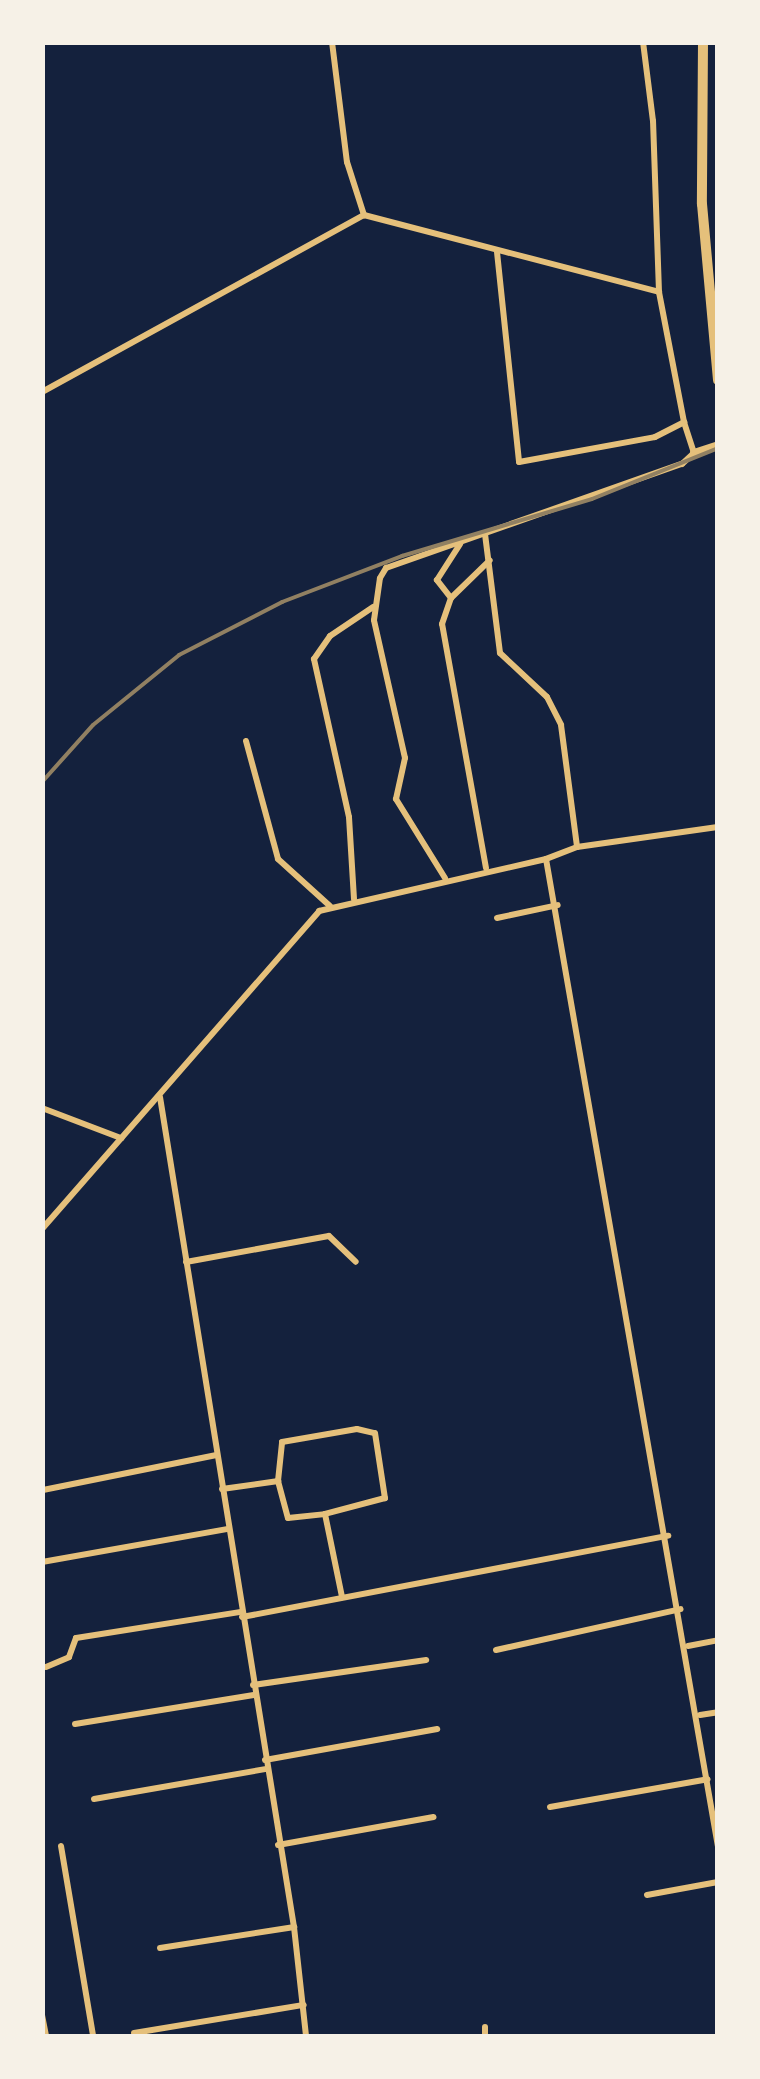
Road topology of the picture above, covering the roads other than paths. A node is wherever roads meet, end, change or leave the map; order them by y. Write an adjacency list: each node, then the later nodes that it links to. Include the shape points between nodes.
1 (332, 42): 4 (street, via 347,162)
2 (643, 42): 6 (street)
3 (703, 42): 7 (main road, via 702,204)
4 (364, 215): 5 (street); 8 (street)
5 (497, 252): 6 (street); 9 (street, via 518,462 655,436)
6 (659, 292): 9 (street)
7 (718, 380)
8 (42, 392)
9 (684, 422): 11 (street)
10 (718, 445): 11 (street)
11 (694, 453): 12 (street, via 682,464)
12 (485, 534): 13 (street); 14 (street)
13 (460, 542): 15 (street, via 437,580); 16 (street, via 386,568)
14 (491, 560): 15 (street); 19 (street, via 500,653 547,697 561,725)
15 (451, 598): 21 (street, via 442,624)
16 (374, 606): 22 (street, via 406,758 396,797); 23 (street, via 330,636 314,659 349,817)
17 (246, 742): 25 (street, via 278,859)
18 (718, 827): 19 (street)
19 (577, 847): 20 (street)
20 (546, 858): 21 (street); 24 (street)
21 (486, 868): 22 (street)
22 (445, 878): 23 (street)
23 (354, 899): 25 (street)
24 (558, 905): 26 (street); 39 (street)
25 (330, 906): 27 (street, via 310,918)
26 (497, 918)
27 (159, 1096): 29 (street); 31 (street)
28 (42, 1108): 29 (street)
29 (121, 1138): 30 (street)
30 (42, 1228)
31 (186, 1262): 32 (street, via 330,1236); 33 (street)
32 (356, 1262)
33 (216, 1456): 35 (street); 36 (street)
34 (278, 1481): 35 (street); 37 (street, via 288,1518); 37 (street, via 282,1442 370,1429 384,1498)
35 (222, 1488): 38 (street)
36 (43, 1490)
37 (325, 1514): 41 (street)
38 (228, 1529): 40 (street); 43 (street)
39 (668, 1536): 41 (street); 42 (street)
40 (42, 1562)
41 (342, 1596): 43 (street)
42 (681, 1609): 45 (street); 46 (street)
43 (241, 1615): 48 (street, via 76,1638 69,1657); 49 (street)
44 (718, 1640): 45 (street)
45 (688, 1646): 52 (street)
46 (496, 1650)
47 (426, 1660): 49 (street)
48 (46, 1667)
49 (252, 1685): 50 (street)
50 (254, 1695): 53 (street); 55 (street)
51 (718, 1712): 52 (street)
52 (700, 1716): 56 (street)
53 (75, 1724)
54 (438, 1729): 55 (street)
55 (266, 1765): 57 (street); 60 (street)
56 (708, 1779): 58 (street); 62 (street)
57 (94, 1799)
58 (550, 1807)
59 (434, 1817): 60 (street)
60 (278, 1845): 65 (street)
61 (61, 1846): 72 (street)
62 (718, 1846)
63 (718, 1882): 64 (street)
64 (647, 1896)
65 (294, 1927): 66 (street); 67 (street)
66 (160, 1948)
67 (304, 2005): 70 (street); 73 (street)
68 (42, 2015): 71 (street)
69 (485, 2027): 74 (street)
70 (134, 2034)
71 (46, 2036)
72 (93, 2036)
73 (306, 2036)
74 (485, 2036)

